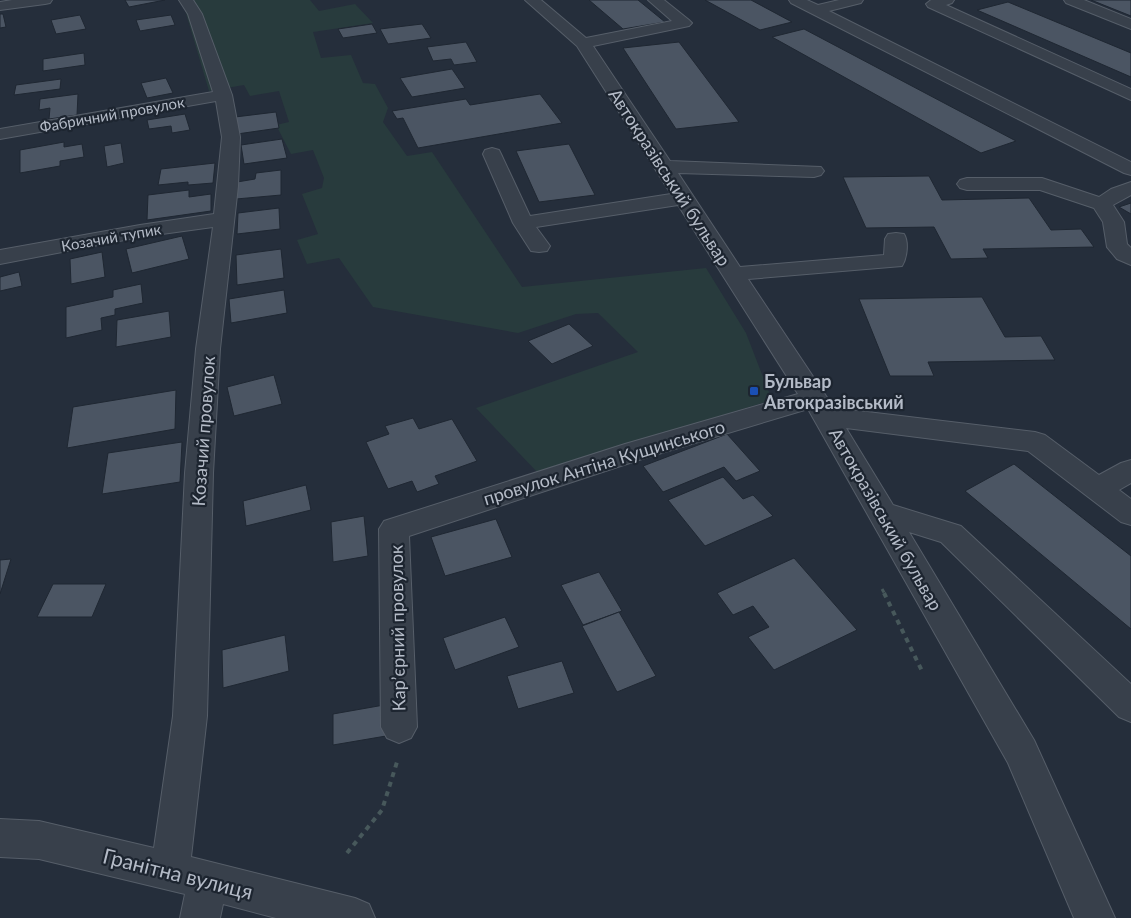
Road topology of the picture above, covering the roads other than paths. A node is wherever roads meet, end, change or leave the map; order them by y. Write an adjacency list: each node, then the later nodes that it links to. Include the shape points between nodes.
1 (45, 0): 9 (street)
2 (186, 0): 13 (street, Козачий провулок, via 195,14)
3 (532, 0): 12 (street, Автокразівський бульвар)
4 (655, 0): 12 (street, via 684,23)
5 (796, 0): 10 (street)
6 (856, 0): 10 (street)
7 (947, 0): 14 (street, via 933,4)
8 (1070, 0): 11 (street)
9 (0, 6)
10 (816, 10): 18 (street)
11 (1131, 24)
12 (583, 43): 17 (street, Автокразівський бульвар)
13 (223, 95): 15 (street, Фабричний провулок); 24 (street, Козачий провулок, via 231,137)
14 (1131, 95)
15 (0, 134)
16 (492, 154): 25 (street)
17 (664, 166): 19 (street); 22 (street, Автокразівський бульвар)
18 (1131, 169)
19 (814, 171)
20 (967, 184): 23 (street, via 1042,184)
21 (1131, 188): 23 (street)
22 (684, 198): 25 (street); 30 (street, Автокразівський бульвар)
23 (1102, 204): 29 (street, via 1114,223 1114,240 1122,253)
24 (223, 219): 28 (street, Козачий тупик); 40 (street, Козачий провулок, via 208,349 199,473 190,716)
25 (523, 223): 27 (street)
26 (896, 239): 30 (street, via 894,261)
27 (539, 246)
28 (0, 256)
29 (1131, 258)
30 (733, 274): 31 (street, Автокразівський бульвар)
31 (820, 407): 33 (street, via 1035,442); 34 (street, Автокразівський бульвар); 36 (street, провулок Антіна Кущинського, via 635,451)
32 (1131, 470): 33 (street)
33 (1097, 489): 35 (street)
34 (882, 513): 37 (street, via 951,534); 44 (street, Автокразівський бульвар, via 1021,752)
35 (1131, 514)
36 (394, 529): 38 (street, Карʼєрний провулок)
37 (1131, 706)
38 (399, 727)
39 (0, 838): 40 (street, Гранітна вулиця, via 39,840)
40 (170, 871): 41 (street, Гранітна вулиця)
41 (208, 880): 42 (street); 43 (street, Гранітна вулиця)
42 (200, 918)
43 (355, 918)
44 (1095, 918)

